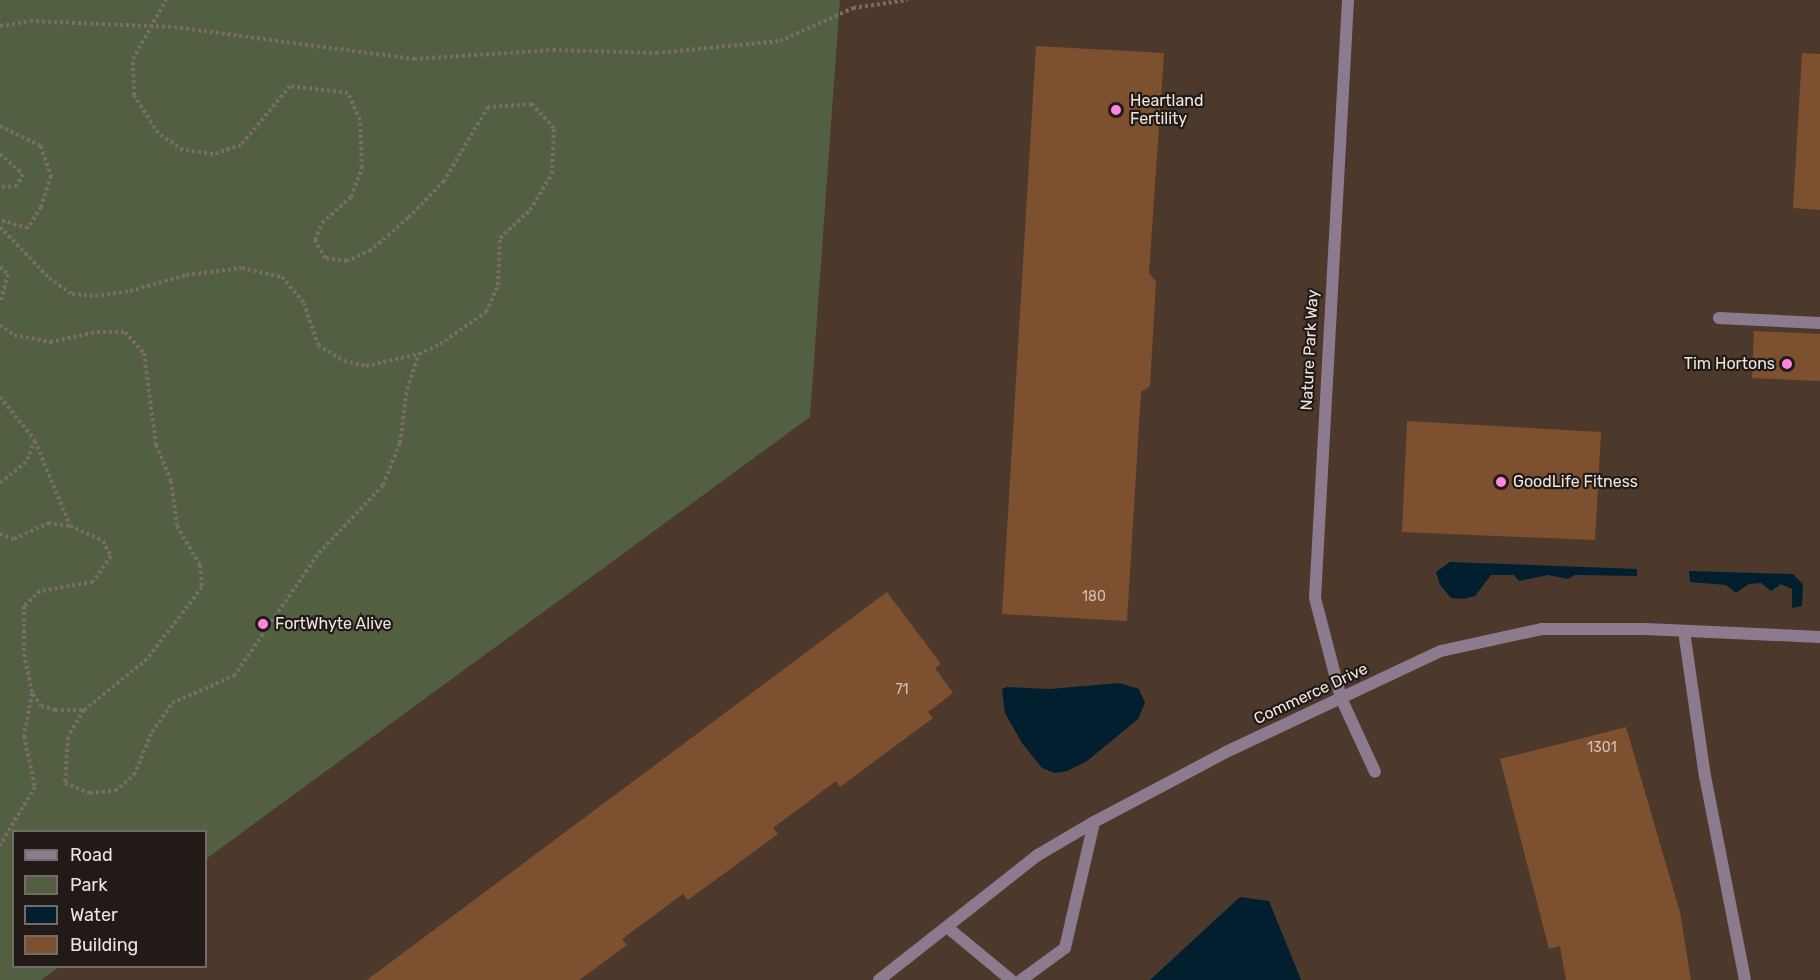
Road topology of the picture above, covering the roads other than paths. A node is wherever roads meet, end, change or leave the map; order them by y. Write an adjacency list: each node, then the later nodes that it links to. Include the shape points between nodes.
1 (1348, 0): 6 (street, Nature Park Way, via 1315,598)
2 (1719, 318): 3 (street)
3 (1820, 323)
4 (1684, 631): 5 (street, Commerce Drive); 6 (street, Commerce Drive, via 1542,629 1441,651); 13 (street, via 1705,776)
5 (1820, 638)
6 (1341, 698): 7 (street, Nature Park Way); 8 (street, Commerce Drive, via 1226,752)
7 (1375, 772)
8 (1094, 822): 9 (street, Commerce Drive, via 1038,855); 12 (street, via 1065,948)
9 (947, 927): 10 (street, Commerce Drive); 11 (street)
10 (879, 980)
11 (1011, 980)
12 (1021, 980)
13 (1745, 980)

